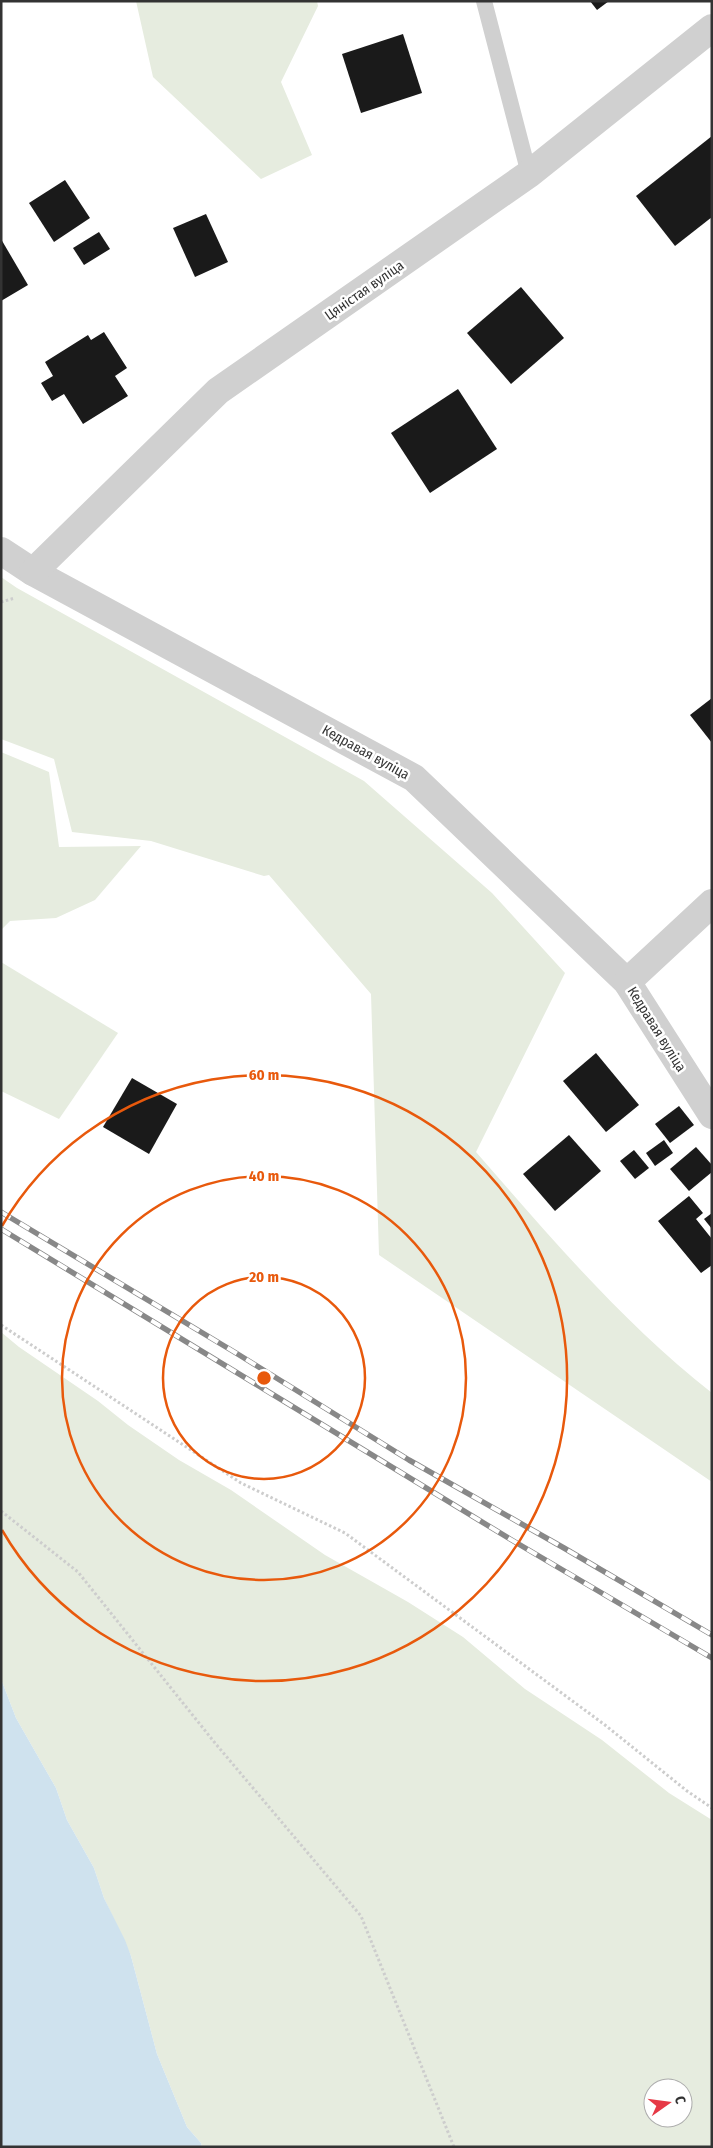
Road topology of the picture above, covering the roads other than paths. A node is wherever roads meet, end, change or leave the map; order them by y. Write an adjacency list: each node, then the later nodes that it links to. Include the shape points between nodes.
1 (484, 1): 3 (lane)
2 (712, 28): 3 (street, Цяністая вуліца)
3 (530, 174): 5 (street, Цяністая вуліца, via 218,391)
4 (1, 551): 5 (street, Кедравая вуліца)
5 (33, 572): 7 (street, Кедравая вуліца, via 414,778)
6 (712, 902): 7 (street)
7 (627, 982): 8 (street, Кедравая вуліца)
8 (712, 1115)

